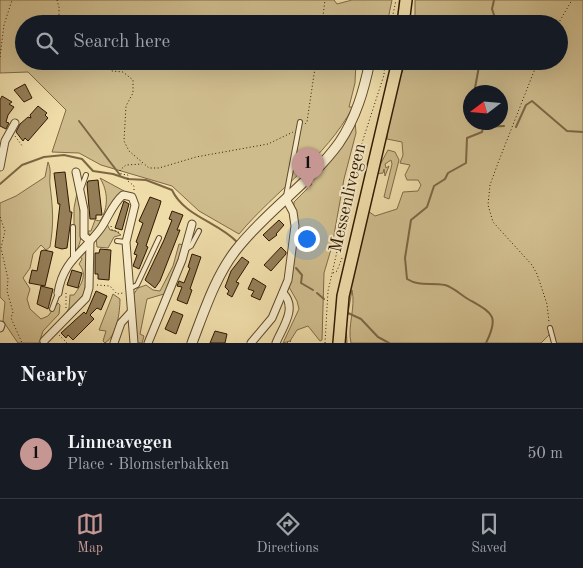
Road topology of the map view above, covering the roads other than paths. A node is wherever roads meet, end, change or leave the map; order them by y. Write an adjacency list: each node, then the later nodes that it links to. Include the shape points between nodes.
1 (406, 0): 2 (main road)
2 (404, 15)
3 (368, 70): 11 (street, via 360,102 344,134)
4 (396, 70): 35 (main road, Messenlivegen, via 343,296)
5 (300, 122): 11 (lane)
6 (15, 123): 7 (street, via 5,141)
7 (0, 167)
8 (76, 172): 10 (street)
9 (86, 175): 10 (lane)
10 (80, 192): 16 (street, via 84,236)
11 (286, 199): 23 (street, via 293,212 295,232); 32 (street, via 230,258 216,283)
12 (192, 224): 19 (street)
13 (73, 227): 20 (lane)
14 (199, 231): 19 (lane)
15 (159, 238): 21 (lane, via 137,285)
16 (90, 241): 18 (street, via 120,198 127,195 136,205); 20 (street); 27 (street, via 86,298)
17 (117, 241): 18 (lane)
18 (126, 242): 21 (street)
19 (186, 249): 31 (street)
20 (74, 259): 22 (street, via 64,272)
21 (129, 289): 25 (street)
22 (58, 293): 24 (lane)
23 (283, 293): 33 (street, via 272,318); 34 (street, via 290,309)
24 (52, 309)
25 (131, 312): 29 (street, via 121,323); 30 (street)
26 (550, 328): 28 (lane)
27 (44, 341)
28 (551, 341)
29 (114, 343)
30 (134, 343)
31 (148, 343)
32 (192, 343)
33 (252, 343)
34 (276, 343)
35 (339, 343)

